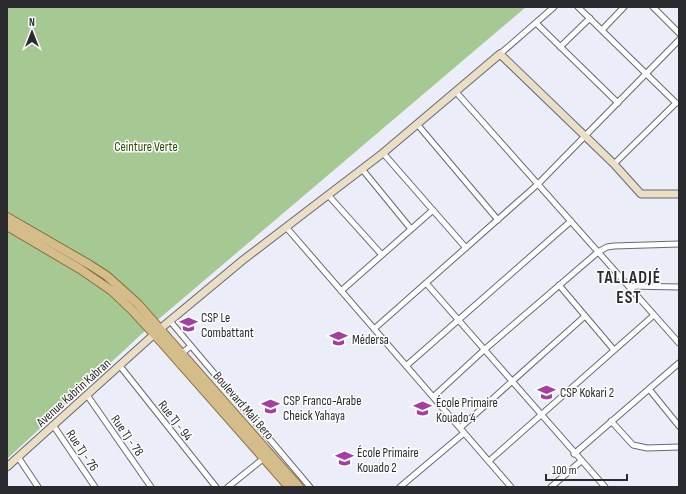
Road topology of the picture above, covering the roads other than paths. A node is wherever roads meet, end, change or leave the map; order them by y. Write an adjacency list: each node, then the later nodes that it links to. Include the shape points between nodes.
1 (554, 7): 6 (street)
2 (578, 7): 5 (street)
3 (624, 7): 7 (street)
4 (653, 7): 8 (street)
5 (590, 18): 7 (street); 10 (street)
6 (536, 23): 10 (street); 11 (street)
7 (602, 30): 12 (street)
8 (679, 33)
9 (679, 40): 12 (street)
10 (560, 47): 14 (street)
11 (500, 54): 13 (street, Avenue Kabrin Kabran); 17 (street)
12 (646, 74): 14 (street); 15 (street)
13 (456, 92): 16 (street, Avenue Kabrin Kabran); 21 (street)
14 (618, 103): 17 (street)
15 (677, 103): 19 (street)
16 (417, 124): 18 (street, Avenue Kabrin Kabran); 26 (street)
17 (586, 136): 19 (street); 21 (street)
18 (383, 153): 20 (street, Avenue Kabrin Kabran); 24 (street)
19 (614, 164): 22 (street, via 641,194)
20 (362, 169): 23 (street, Avenue Kabrin Kabran); 30 (street)
21 (538, 184): 26 (street); 27 (street)
22 (679, 194)
23 (328, 196): 29 (street, Avenue Kabrin Kabran); 34 (street)
24 (433, 210): 30 (street); 32 (street)
25 (7, 217): 44 (main road, via 107,276 138,304)
26 (498, 220): 32 (street)
27 (571, 221): 33 (street); 42 (street)
28 (7, 226): 44 (main road, via 80,269 112,291)
29 (286, 227): 39 (street); 43 (street, Avenue Kabrin Kabran)
30 (411, 229): 34 (street)
31 (679, 244): 33 (street, via 614,246)
32 (466, 248): 35 (street)
33 (598, 252): 36 (street); 37 (street)
34 (382, 255): 39 (street)
35 (426, 283): 42 (street); 45 (street)
36 (559, 286): 41 (street); 50 (street)
37 (629, 286): 38 (street); 40 (street)
38 (679, 287)
39 (342, 291): 45 (street)
40 (654, 315): 48 (street); 51 (street)
41 (585, 316): 51 (street); 56 (street)
42 (459, 320): 50 (street); 55 (street)
43 (170, 321): 46 (street, Avenue Kabrin Kabran); 49 (street)
44 (149, 322): 46 (main road)
45 (374, 329): 55 (street)
46 (158, 331): 47 (main road); 54 (street, Avenue Kabrin Kabran)
47 (167, 342): 52 (main road, Boulevard Mali Bero); 69 (main road, Boulevard Mali Bero)
48 (679, 342)
49 (191, 346): 52 (street); 80 (street)
50 (484, 350): 56 (street); 59 (street)
51 (614, 350): 60 (street)
52 (182, 353): 79 (main road, Boulevard Mali Bero)
53 (679, 363): 57 (street)
54 (120, 366): 58 (street, Avenue Kabrin Kabran); 76 (street, Rue TJ - 94)
55 (406, 366): 59 (street)
56 (512, 382): 60 (street); 64 (street)
57 (650, 389): 61 (street); 63 (street)
58 (87, 395): 62 (street, Avenue Kabrin Kabran); 75 (street, Rue TJ - 78)
59 (433, 397): 64 (street)
60 (541, 415): 67 (street); 70 (street)
61 (611, 422): 66 (street, via 633,445 647,448); 67 (street)
62 (53, 425): 68 (street, Avenue Kabrin Kabran); 74 (street, Rue TJ - 76)
63 (679, 426)
64 (460, 428): 65 (street)
65 (464, 433): 70 (street); 81 (street)
66 (679, 447)
67 (574, 454): 71 (street)
68 (18, 457): 72 (street, Avenue Kabrin Kabran); 73 (street)
69 (264, 458): 77 (street); 78 (main road, Boulevard Mali Bero)
70 (489, 461): 82 (street)
71 (581, 461): 83 (street); 84 (street)
72 (7, 467)
73 (38, 487)
74 (95, 487)
75 (151, 487)
76 (216, 487)
77 (228, 487)
78 (289, 487)
79 (299, 487)
80 (310, 487)
81 (400, 487)
82 (511, 487)
83 (551, 487)
84 (605, 487)

